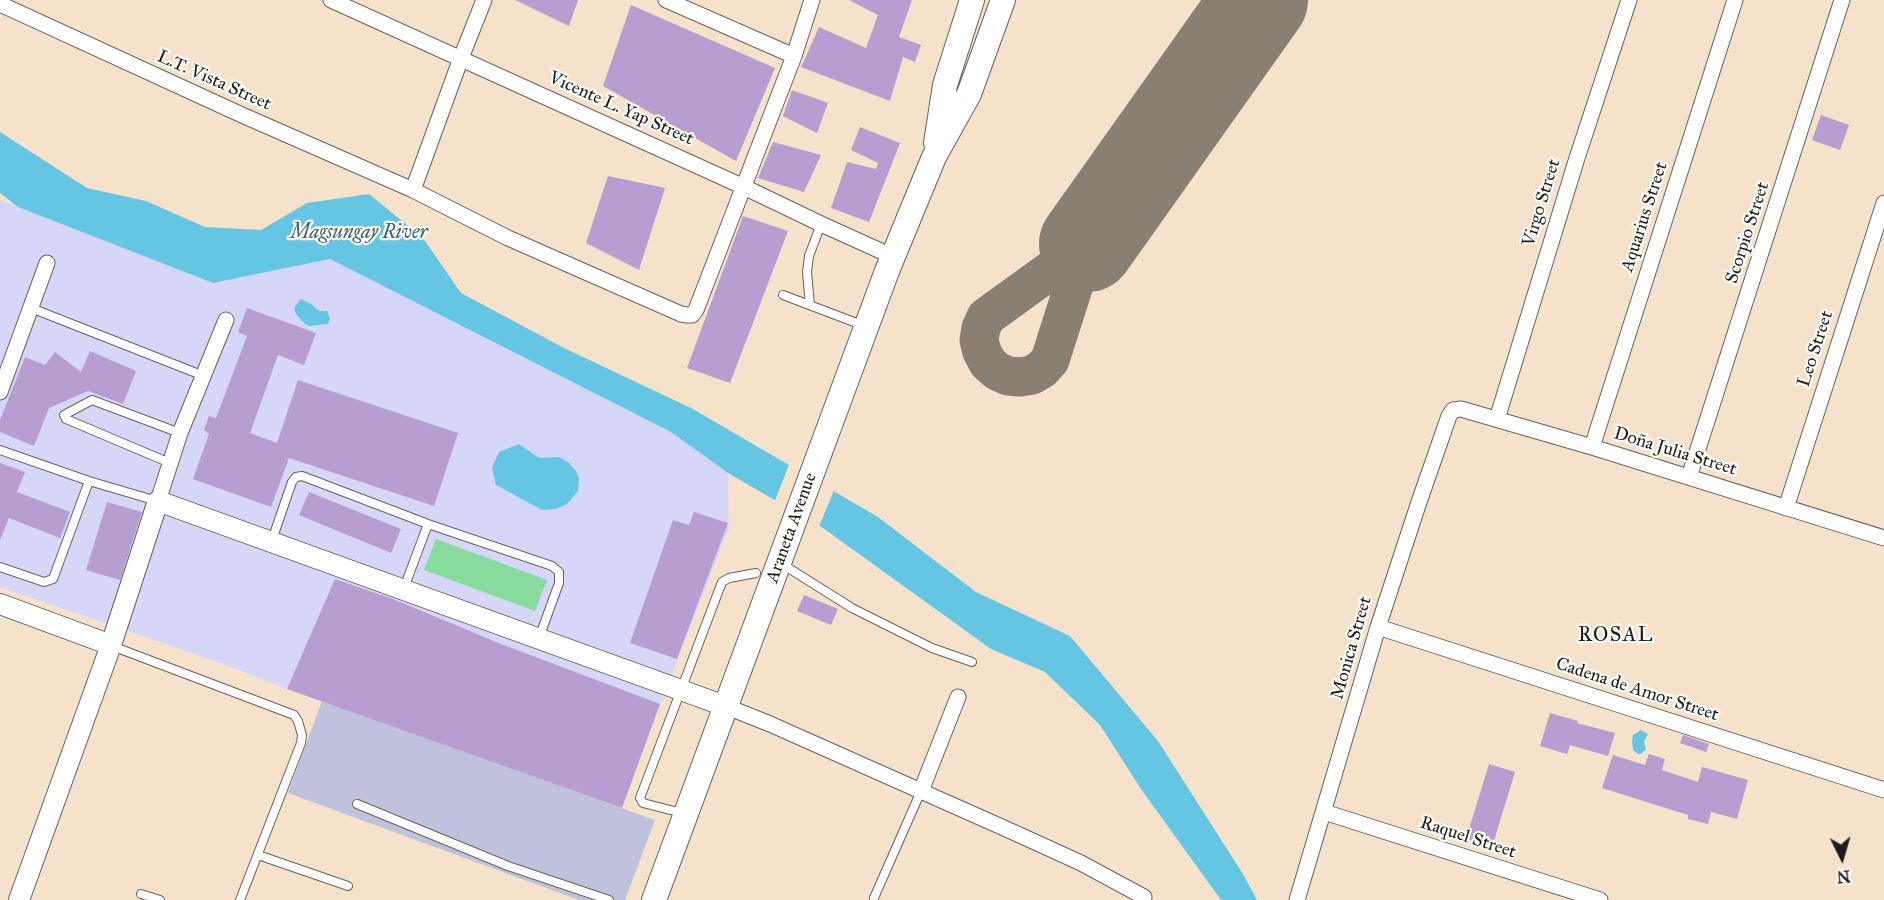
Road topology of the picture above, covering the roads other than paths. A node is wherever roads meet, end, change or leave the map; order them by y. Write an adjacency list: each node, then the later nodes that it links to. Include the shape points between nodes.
1 (331, 0): 12 (street, Vicente L. Yap Street)
2 (484, 0): 12 (street)
3 (666, 0): 11 (street)
4 (812, 0): 11 (street)
5 (970, 0): 10 (main road); 13 (main road, Araneta Avenue, via 945,85)
6 (1629, 0): 28 (street, Virgo Street)
7 (1735, 0): 30 (street, Aquarius Street)
8 (1842, 0): 33 (street, Scorpio Street)
9 (0, 4): 15 (street, L.T. Vista Street)
10 (1001, 5): 13 (main road, Araneta Avenue, via 969,94)
11 (794, 56): 14 (street)
12 (461, 58): 14 (street, Vicente L. Yap Street); 15 (street)
13 (934, 157): 18 (main road, Araneta Avenue)
14 (744, 187): 15 (street, L.T. Vista Street, via 692,315 681,314 508,238); 17 (street, Vicente L. Yap Street)
15 (413, 190)
16 (1884, 203): 36 (street, Leo Street)
17 (821, 224): 18 (street, Vicente L. Yap Street); 21 (lane, via 809,256)
18 (894, 257): 24 (main road, Araneta Avenue)
19 (47, 263): 22 (street)
20 (783, 295): 21 (lane)
21 (810, 305): 24 (lane)
22 (31, 308): 25 (lane); 26 (street)
23 (226, 320): 25 (street)
24 (867, 326): 40 (main road, Araneta Avenue)
25 (204, 376): 29 (street)
26 (0, 392)
27 (1453, 410): 28 (street, Doña Julia Street); 45 (street, Monica Street)
28 (1497, 419): 30 (street, Doña Julia Street)
29 (180, 433): 32 (street); 32 (lane, via 92,400 64,415)
30 (1592, 447): 33 (street, Doña Julia Street)
31 (0, 450): 34 (lane)
32 (170, 463): 35 (street)
33 (1689, 477): 36 (street, Doña Julia Street)
34 (89, 481): 35 (lane); 41 (lane, via 53,579 44,582)
35 (158, 501): 39 (street); 47 (street)
36 (1786, 508): 38 (street, Doña Julia Street)
37 (428, 524): 39 (lane, via 302,476 292,482); 43 (lane); 46 (lane, via 552,566 559,572 559,583)
38 (1883, 536)
39 (271, 542): 43 (street)
40 (780, 562): 48 (lane, via 852,608 932,648); 51 (main road, Araneta Avenue)
41 (0, 567)
42 (756, 573): 49 (lane, via 722,582)
43 (403, 589): 46 (street)
44 (0, 604): 47 (street)
45 (1378, 627): 52 (street, Cadena de Amor Street); 55 (street, Monica Street)
46 (539, 638): 49 (street)
47 (111, 645): 57 (lane, via 294,715 301,743); 62 (street)
48 (972, 662)
49 (681, 689): 51 (street); 56 (lane, via 640,798 643,803)
50 (958, 697): 53 (street)
51 (725, 706): 53 (street); 56 (main road, Araneta Avenue)
52 (1884, 790)
53 (921, 791): 60 (street, via 1081,863); 61 (lane)
54 (357, 804): 65 (lane, via 508,866)
55 (1324, 812): 67 (street, Monica Street); 68 (street, Raquel Street)
56 (687, 814): 66 (main road, Araneta Avenue)
57 (258, 855): 58 (lane); 64 (lane)
58 (348, 886)
59 (141, 894): 63 (lane)
60 (1144, 897)
61 (874, 898)
62 (19, 900)
63 (160, 900)
64 (240, 900)
65 (609, 900)
66 (654, 900)
67 (1297, 900)
68 (1600, 900)

